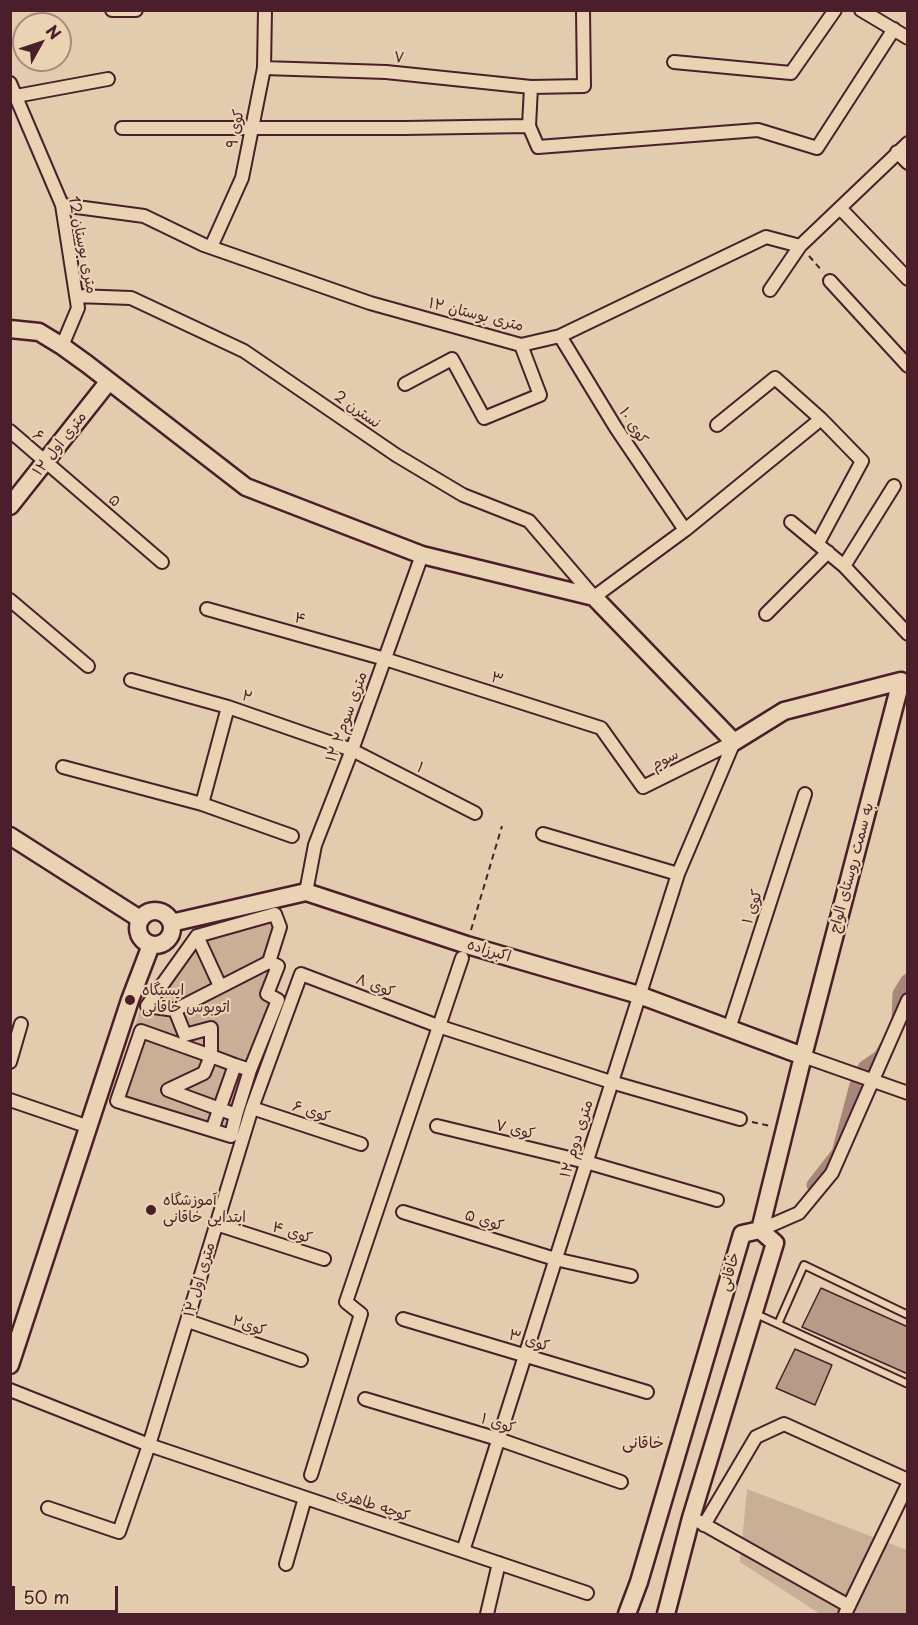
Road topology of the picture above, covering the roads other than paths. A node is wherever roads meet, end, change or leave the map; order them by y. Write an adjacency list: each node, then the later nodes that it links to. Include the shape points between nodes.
1 (112, 10): 2 (street)
2 (136, 10)
3 (265, 10): 10 (street, کوی ۹)
4 (583, 10): 13 (street, ۷, via 584,86)
5 (835, 10): 9 (street, via 791,73)
6 (861, 10): 7 (street)
7 (894, 29): 8 (street); 15 (street, via 817,148 758,130 538,147)
8 (908, 38)
9 (674, 63)
10 (264, 68): 13 (street, ۷, via 386,72); 17 (street, کوی ۹)
11 (108, 79): 14 (street)
12 (10, 83): 14 (street, 12 متری بوستان)
13 (531, 87): 15 (street)
14 (16, 96): 21 (street, 12 متری بوستان)
15 (529, 126): 17 (street)
16 (122, 128): 17 (street)
17 (251, 128): 24 (street, کوی ۹, via 242,178)
18 (908, 143): 19 (street)
19 (897, 152): 20 (street); 22 (street)
20 (908, 163)
21 (62, 205): 24 (street, ۱۲ متری بوستان, via 144,216); 28 (street, 12 متری بوستان)
22 (840, 208): 23 (street); 25 (street)
23 (800, 246): 27 (street); 30 (street, ۱۲ متری بوستان, via 766,237)
24 (211, 247): 31 (street, ۱۲ متری بوستان, via 370,303)
25 (908, 279)
26 (830, 281): 33 (street)
27 (770, 290)
28 (76, 296): 32 (street, 12 متری بوستان, via 78,308); 49 (street, نسترن 2, via 131,298 244,351 396,455 463,495 529,521)
29 (10, 329): 32 (street, via 39,332)
30 (560, 336): 31 (street, ۱۲ متری بوستان); 43 (street, کوی ۱۰, via 616,429)
31 (521, 345): 35 (street, via 540,395 484,418 452,360)
32 (62, 346): 34 (street)
33 (908, 366)
34 (110, 381): 39 (street, ۱۲ متری اول); 46 (street, via 246,487)
35 (405, 384)
36 (821, 419): 37 (street, via 775,378); 43 (street); 44 (street, via 862,461)
37 (717, 425)
38 (10, 431): 39 (street, ۶)
39 (46, 462): 41 (street, ۱۲ متری اول); 47 (street, ۵)
40 (894, 486): 48 (street)
41 (10, 506)
42 (791, 522): 44 (street)
43 (685, 530): 49 (street)
44 (818, 543): 45 (street)
45 (828, 552): 48 (street); 52 (street)
46 (422, 555): 49 (street); 54 (street, ۱۲ متری سوم۲)
47 (162, 562)
48 (844, 566): 53 (street)
49 (594, 597): 60 (street)
50 (10, 600): 55 (street)
51 (207, 609): 54 (street, ۴)
52 (766, 614)
53 (908, 634)
54 (385, 659): 59 (street, ۳); 61 (street, ۱۲ متری سوم۲)
55 (88, 666)
56 (131, 680): 58 (street, ۲)
57 (904, 680): 60 (street, via 784,711); 86 (street, به سمت روستای الواج)
58 (228, 707): 61 (street, ۲); 64 (street)
59 (601, 728): 60 (street, سوم, via 644,787)
60 (734, 742): 69 (street, ۱۲ متری دوم)
61 (352, 750): 65 (street, ۱); 70 (street, ۱۲ متری سوم۲, via 315,845)
62 (63, 767): 64 (street)
63 (805, 794): 84 (street, کوی ۱)
64 (202, 804): 68 (street)
65 (475, 813)
66 (543, 834): 69 (street)
67 (10, 836): 71 (street)
68 (292, 836)
69 (678, 874): 79 (street, ۱۲ متری دوم)
70 (306, 892): 72 (street); 75 (street, اکبرزاده)
71 (140, 919): 72 (street, via 153,911 164,914); 74 (street, via 139,935)
72 (171, 923): 74 (street, via 168,939)
73 (196, 936): 76 (street, via 275,914 280,927); 78 (street); 81 (street, via 147,1006)
74 (152, 945): 99 (street)
75 (464, 952): 79 (street, اکبرزاده); 83 (street)
76 (269, 962): 78 (street); 89 (street, via 278,966 267,994 278,1000)
77 (301, 974): 83 (street, کوی ۸); 94 (street, ۱۲ متری اول)
78 (220, 986): 81 (street)
79 (639, 995): 84 (street, اکبرزاده); 91 (street, ۱۲ متری دوم)
80 (908, 1000): 90 (street)
81 (175, 1010): 85 (street, via 185,1035 210,1028)
82 (21, 1024): 87 (street)
83 (438, 1026): 91 (street, کوی ۸); 124 (street, via 346,1302 361,1314)
84 (729, 1029): 86 (street, اکبرزاده)
85 (211, 1056): 88 (street); 95 (street, via 204,1073 168,1090); 100 (street, via 141,1031 117,1101)
86 (803, 1056): 90 (street); 106 (street, به سمت روستای الواج)
87 (10, 1062)
88 (235, 1065): 89 (street); 95 (street)
89 (250, 1070): 96 (street)
90 (873, 1081): 92 (street); 106 (street, via 832,1173 799,1213)
91 (611, 1082): 97 (street, کوی ۸); 102 (street, ۱۲ متری دوم)
92 (908, 1093)
93 (10, 1100): 99 (street)
94 (252, 1108): 101 (street, کوی ۶); 105 (street, ۱۲ متری اول)
95 (219, 1109): 96 (street); 100 (street)
96 (236, 1115): 100 (street, via 231,1136)
97 (740, 1119)
98 (437, 1126): 102 (street, کوی ۷)
99 (89, 1127): 117 (street)
100 (212, 1130)
101 (362, 1144)
102 (586, 1162): 103 (street, کوی ۷); 108 (street, ۱۲ متری دوم)
103 (717, 1200)
104 (403, 1212): 108 (street, کوی ۵)
105 (216, 1224): 107 (street, کوی ۴); 113 (street, ۱۲ متری اول)
106 (760, 1230): 110 (street, via 775,1243); 136 (street, خاقانی, via 742,1234)
107 (324, 1259)
108 (555, 1259): 109 (street, کوی ۵); 115 (street, ۱۲ متری دوم)
109 (631, 1276)
110 (754, 1312): 114 (lane); 129 (street)
111 (908, 1315): 114 (lane, via 804,1265)
112 (403, 1319): 115 (street, کوی ۳)
113 (188, 1322): 116 (street, کوی۲); 123 (street, ۱۲ متری اول)
114 (778, 1324): 118 (lane)
115 (525, 1356): 120 (street, کوی ۳); 122 (street, ۱۲ متری دوم)
116 (301, 1360)
117 (10, 1365)
118 (908, 1384)
119 (10, 1390): 123 (street)
120 (647, 1392)
121 (365, 1399): 122 (street, کوی ۱)
122 (498, 1439): 125 (street, کوی ۱); 130 (street, ۱۲ متری دوم)
123 (149, 1445): 127 (street, کوچه طاهری); 128 (street, ۱۲ متری اول, via 119,1532)
124 (311, 1475)
125 (621, 1482)
126 (908, 1482): 129 (street, via 784,1424 756,1437); 134 (street)
127 (304, 1498): 130 (street, کوچه طاهری); 132 (street)
128 (48, 1508)
129 (698, 1521): 134 (street); 137 (street)
130 (463, 1551): 131 (street, کوچه طاهری)
131 (499, 1563): 133 (street, کوچه طاهری); 135 (street)
132 (286, 1564)
133 (587, 1593)
134 (847, 1610)
135 (487, 1614)
136 (627, 1614)
137 (666, 1614)

